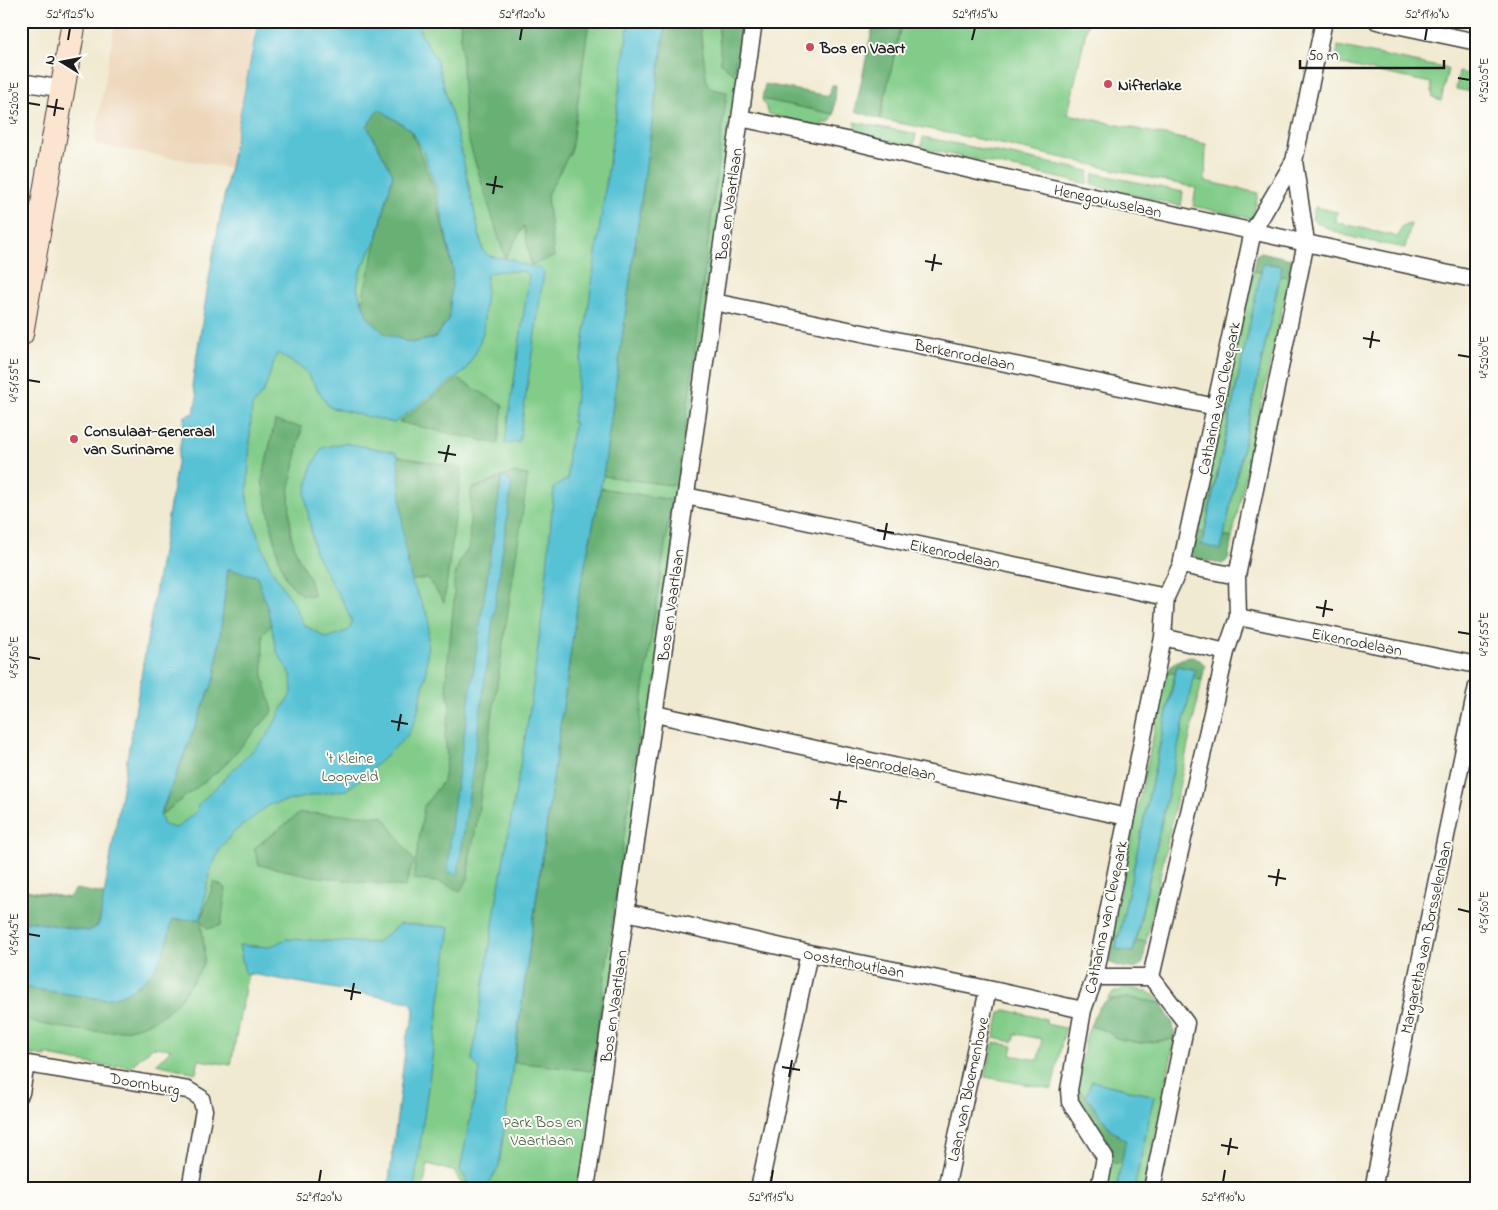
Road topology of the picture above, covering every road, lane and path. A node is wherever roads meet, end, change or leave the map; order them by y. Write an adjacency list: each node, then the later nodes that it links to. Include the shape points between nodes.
1 (74, 21): 7 (street)
2 (754, 21): 8 (street, Bos en Vaartlaan)
3 (1324, 21): 9 (street)
4 (1377, 21): 5 (street)
5 (1477, 42)
6 (21, 82): 7 (street)
7 (62, 90): 14 (street)
8 (740, 118): 10 (street, Henegouwselaan); 13 (street, Bos en Vaartlaan)
9 (1294, 161): 10 (street, Catharina van Clevepark); 11 (street)
10 (1254, 231): 11 (street, Henegouwselaan); 16 (street, Catharina van Clevepark)
11 (1306, 242): 12 (street, Henegouwselaan); 19 (street)
12 (1477, 280)
13 (714, 302): 16 (street, Berkenrodelaan); 17 (street, Bos en Vaartlaan)
14 (23, 306): 15 (street)
15 (21, 334)
16 (1216, 407): 18 (street, Catharina van Clevepark)
17 (686, 496): 20 (street, Eikenrodelaan); 26 (street, Bos en Vaartlaan)
18 (1181, 565): 19 (street); 20 (street, Catharina van Clevepark)
19 (1237, 576): 21 (street)
20 (1166, 597): 22 (street, Catharina van Clevepark)
21 (1238, 617): 23 (street); 24 (street, Eikenrodelaan)
22 (1163, 637): 23 (street); 27 (street, Catharina van Clevepark)
23 (1226, 652): 31 (street)
24 (1477, 665)
25 (1477, 686): 42 (street, Margaretha van Borsselenlaan)
26 (655, 714): 27 (street, Iepenrodelaan); 28 (street, Bos en Vaartlaan)
27 (1126, 817): 30 (street, Catharina van Clevepark)
28 (626, 912): 29 (street, Oosterhoutlaan); 37 (street, Bos en Vaartlaan)
29 (809, 953): 32 (street, Oosterhoutlaan); 38 (street)
30 (1094, 977): 31 (street); 33 (street, Catharina van Clevepark)
31 (1151, 977): 41 (street, via 1186,1023)
32 (988, 989): 33 (street, Oosterhoutlaan); 39 (street, Laan van Bloemenhove)
33 (1083, 1010): 40 (street, Catharina van Clevepark, via 1069,1090 1070,1102 1105,1157)
34 (24, 1063): 35 (street, Doornburg); 36 (street, Doornburg, via 188,1090 201,1098 204,1110)
35 (21, 1093)
36 (190, 1189)
37 (586, 1189)
38 (759, 1189)
39 (946, 1189)
40 (1099, 1189)
41 (1152, 1189)
42 (1373, 1189)

